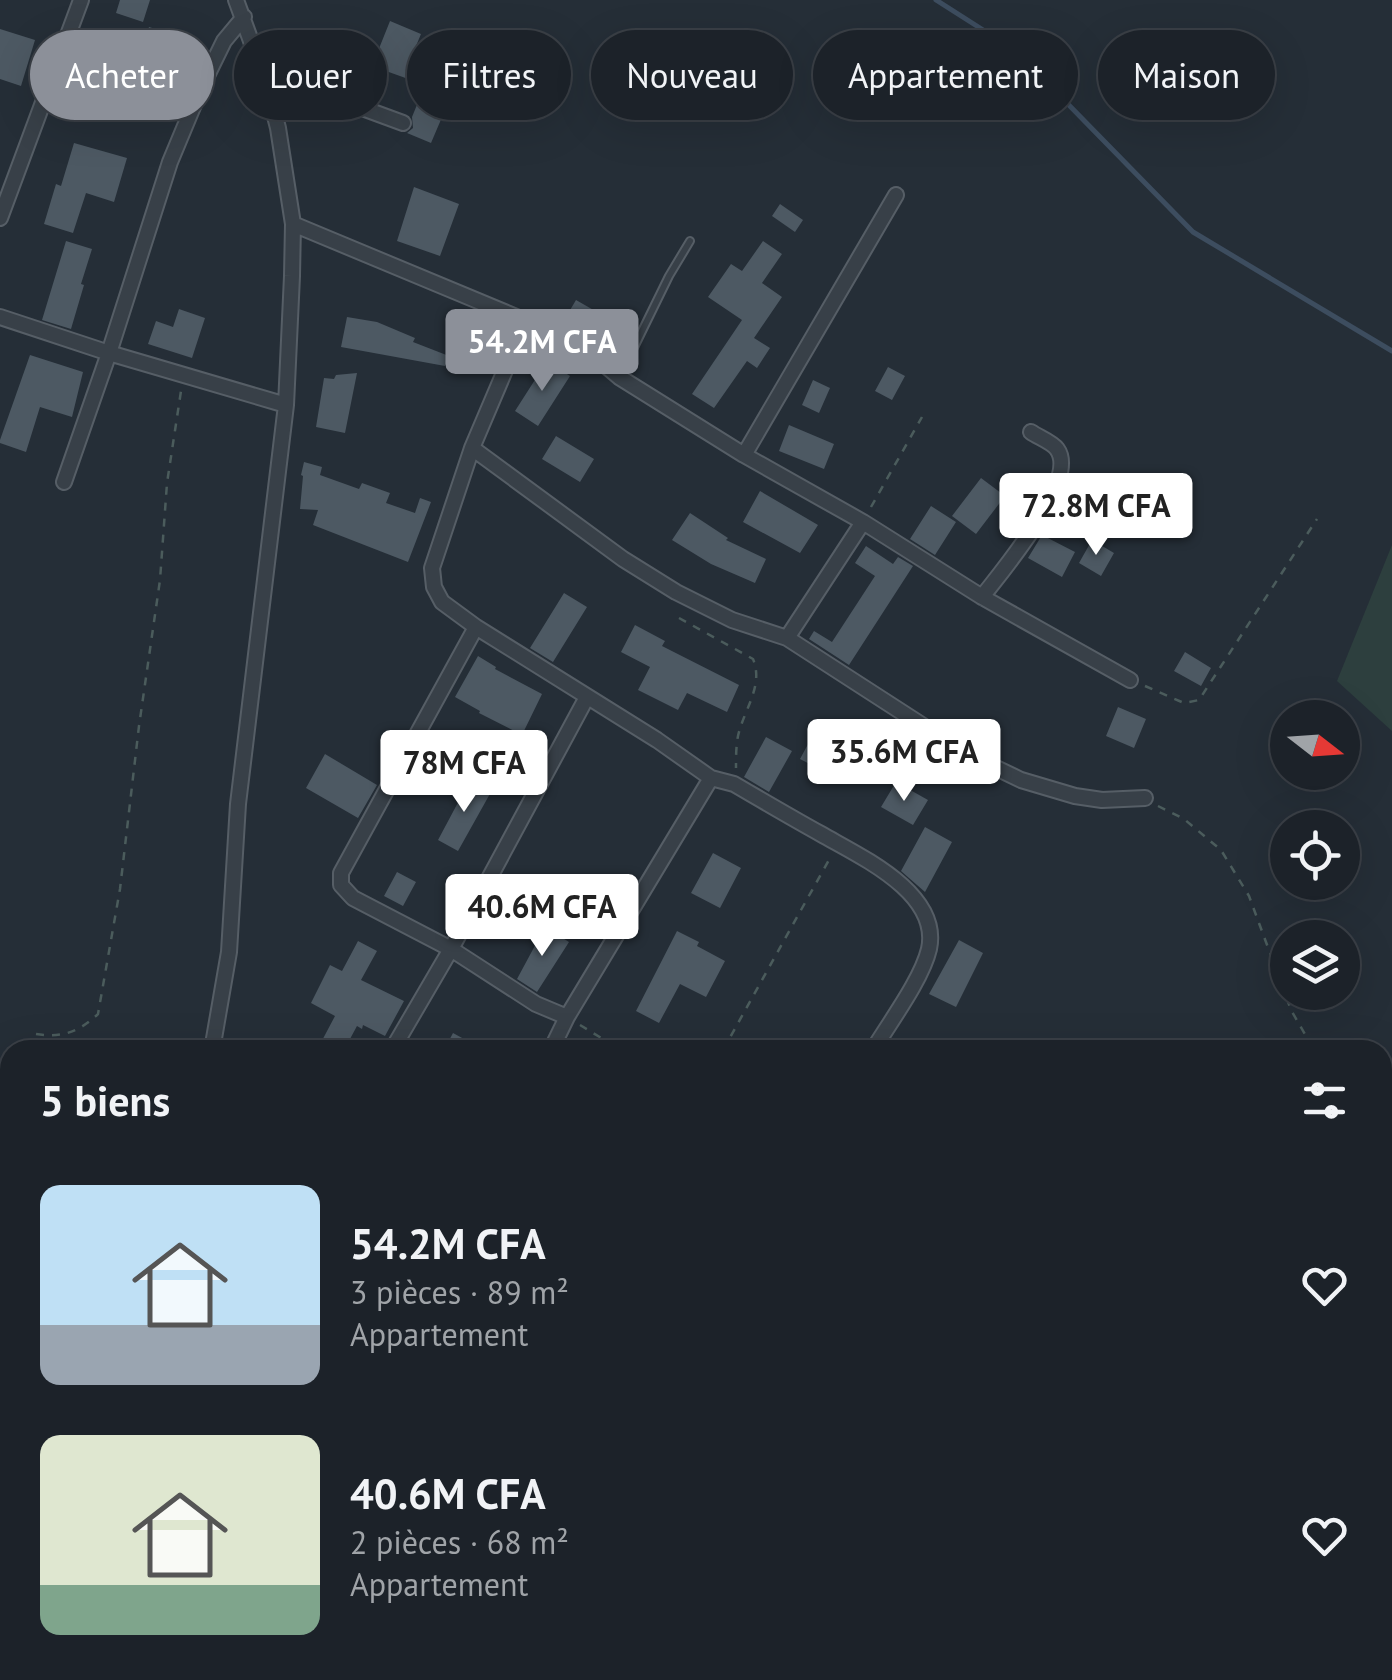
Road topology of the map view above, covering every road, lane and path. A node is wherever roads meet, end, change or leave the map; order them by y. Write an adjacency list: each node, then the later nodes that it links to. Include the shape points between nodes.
1 (81, 0): 9 (street)
2 (236, 0): 3 (street)
3 (244, 18): 4 (street); 14 (street, via 224,41 170,162)
4 (248, 30)
5 (387, 117): 7 (street)
6 (276, 120): 10 (street)
7 (404, 123)
8 (896, 196): 21 (street)
9 (0, 218)
10 (292, 224): 13 (street); 17 (street)
11 (690, 242): 16 (lane)
12 (0, 317): 14 (street)
13 (526, 321): 16 (street, via 586,349); 20 (street)
14 (109, 354): 15 (street); 22 (street)
15 (183, 375): 17 (street); 37 (path, via 120,889 98,1014 84,1027)
16 (619, 378): 21 (street)
17 (286, 405): 38 (street, via 238,804 229,952)
18 (922, 417): 24 (path)
19 (1030, 432): 25 (street, via 1056,448 1059,480)
20 (472, 448): 27 (street, via 432,568 442,602); 28 (street, via 676,592)
21 (744, 455): 24 (street)
22 (64, 482)
23 (1318, 519): 29 (path, via 1199,700 1184,703)
24 (863, 522): 25 (street); 28 (street)
25 (982, 597): 29 (street)
26 (679, 618): 32 (path, via 753,659 758,672 738,736)
27 (476, 626): 30 (street); 35 (street, via 341,873 341,885 353,898)
28 (787, 638): 33 (street, via 939,737 1020,780 1102,800)
29 (1130, 680)
30 (587, 697): 31 (street); 35 (street)
31 (711, 778): 32 (street); 36 (street)
32 (734, 784): 34 (street)
33 (1145, 798): 44 (path, via 1220,850 1249,896)
34 (838, 844): 42 (path); 43 (street, via 885,871 930,922 920,971)
35 (452, 949): 36 (street); 39 (street)
36 (566, 1017): 40 (street); 41 (path)
37 (36, 1034)
38 (214, 1040)
39 (398, 1040)
40 (556, 1040)
41 (604, 1040)
42 (729, 1040)
43 (879, 1040)
44 (1308, 1040)

